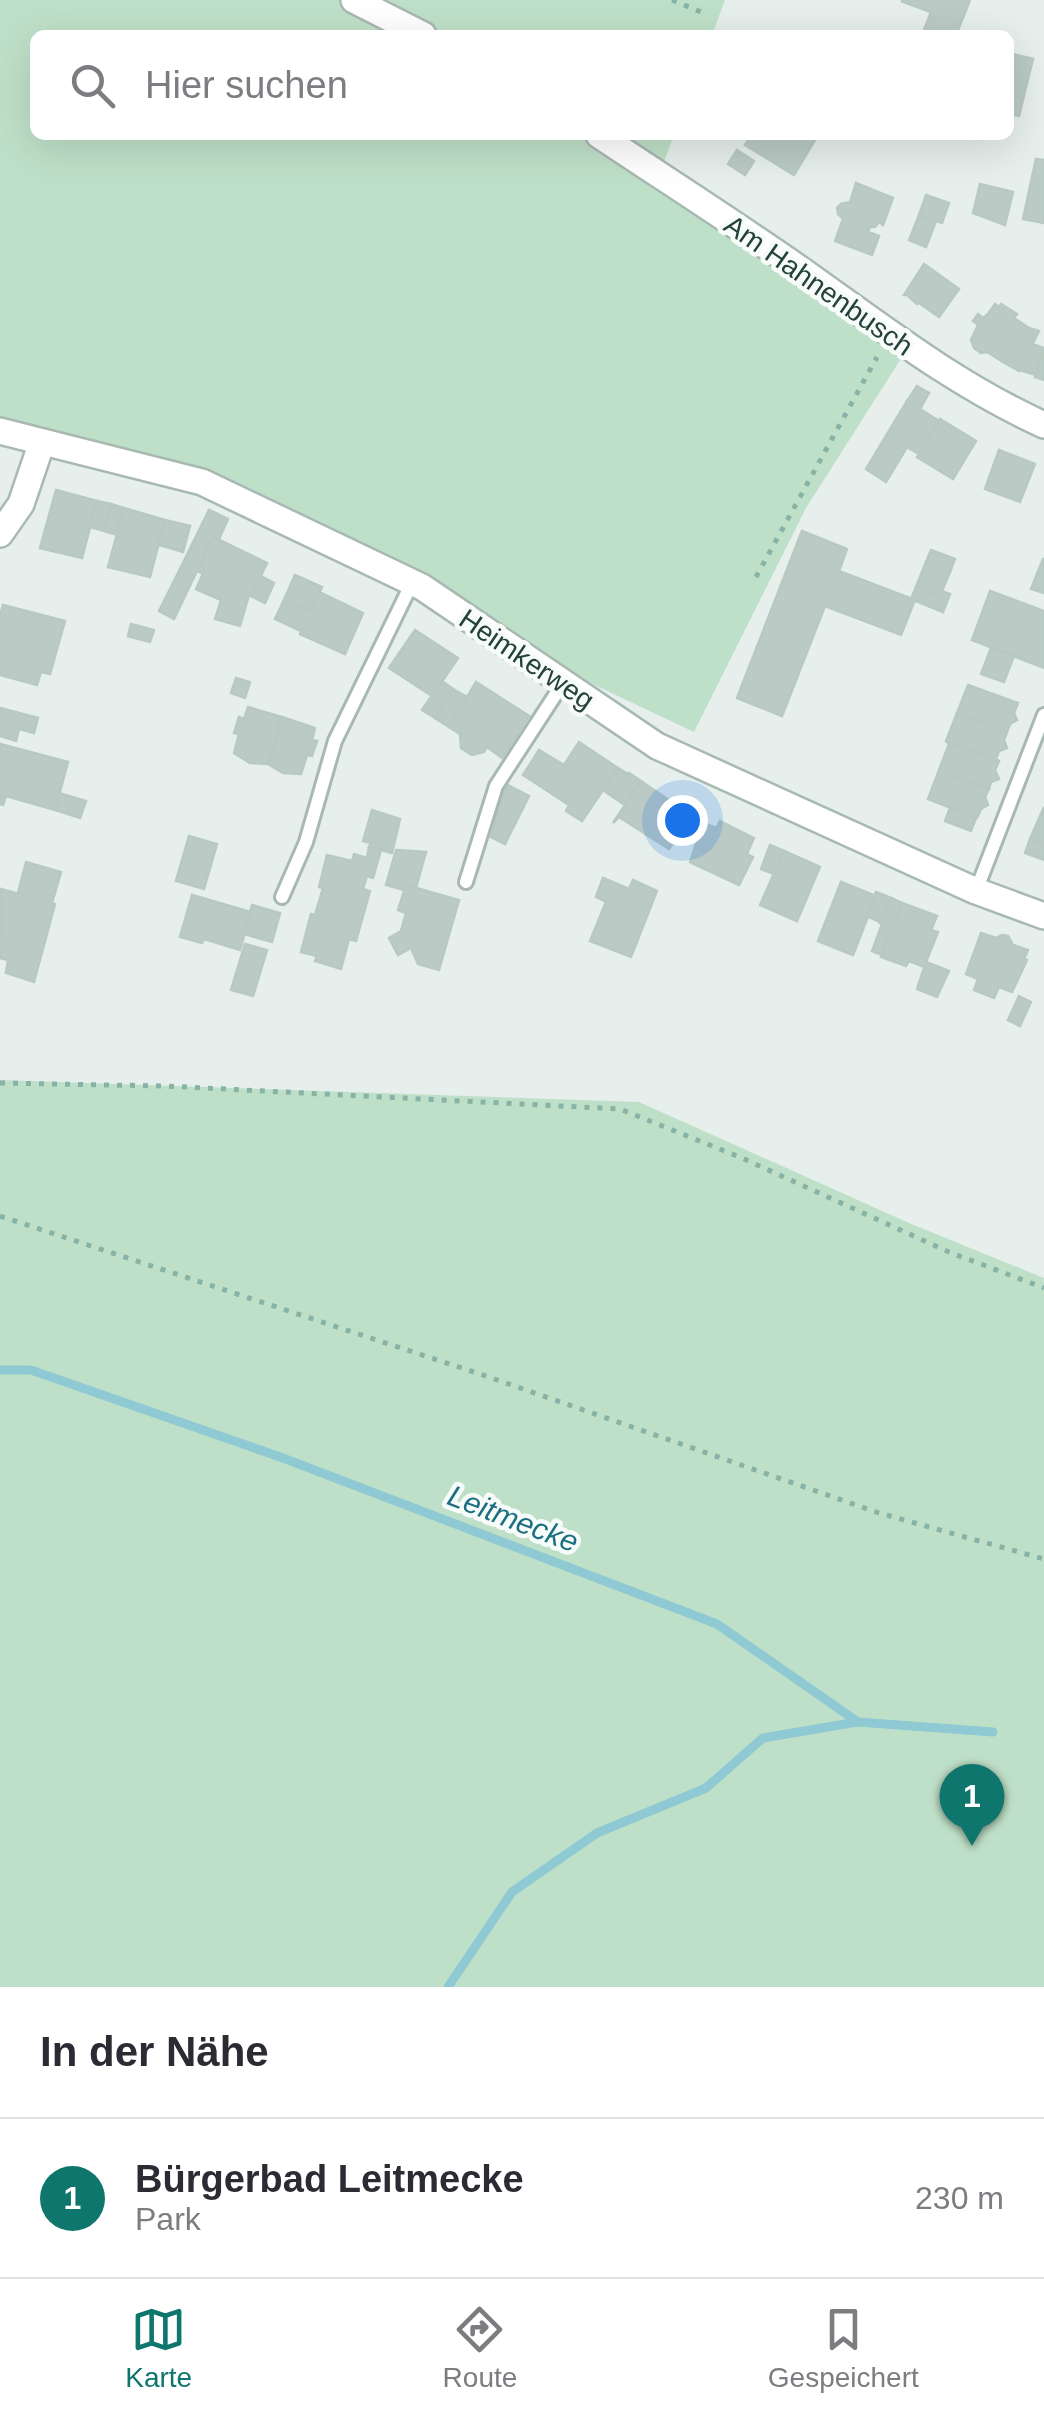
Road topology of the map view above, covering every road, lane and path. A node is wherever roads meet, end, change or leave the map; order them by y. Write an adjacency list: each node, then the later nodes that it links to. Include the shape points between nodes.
1 (354, 0): 4 (street)
2 (672, 0): 3 (path)
3 (706, 14)
4 (413, 30)
5 (607, 140): 6 (street, Am Hahnenbusch)
6 (890, 333): 7 (street, Am Hahnenbusch, via 998,404); 11 (path)
7 (1044, 425)
8 (0, 431): 9 (street, Heimkerweg)
9 (42, 442): 10 (street, via 20,504); 12 (street, Heimkerweg, via 202,482)
10 (0, 534)
11 (756, 578)
12 (412, 582): 13 (street, Heimkerweg); 17 (lane, via 335,742)
13 (562, 683): 15 (lane, via 496,786); 16 (street, Heimkerweg, via 657,746)
14 (1044, 715): 16 (lane)
15 (466, 882)
16 (976, 891): 18 (street, Heimkerweg)
17 (282, 897)
18 (1044, 916)
19 (0, 1083): 21 (path, via 620,1108)
20 (0, 1216): 22 (path, via 879,1513)
21 (1044, 1288)
22 (1044, 1559)

